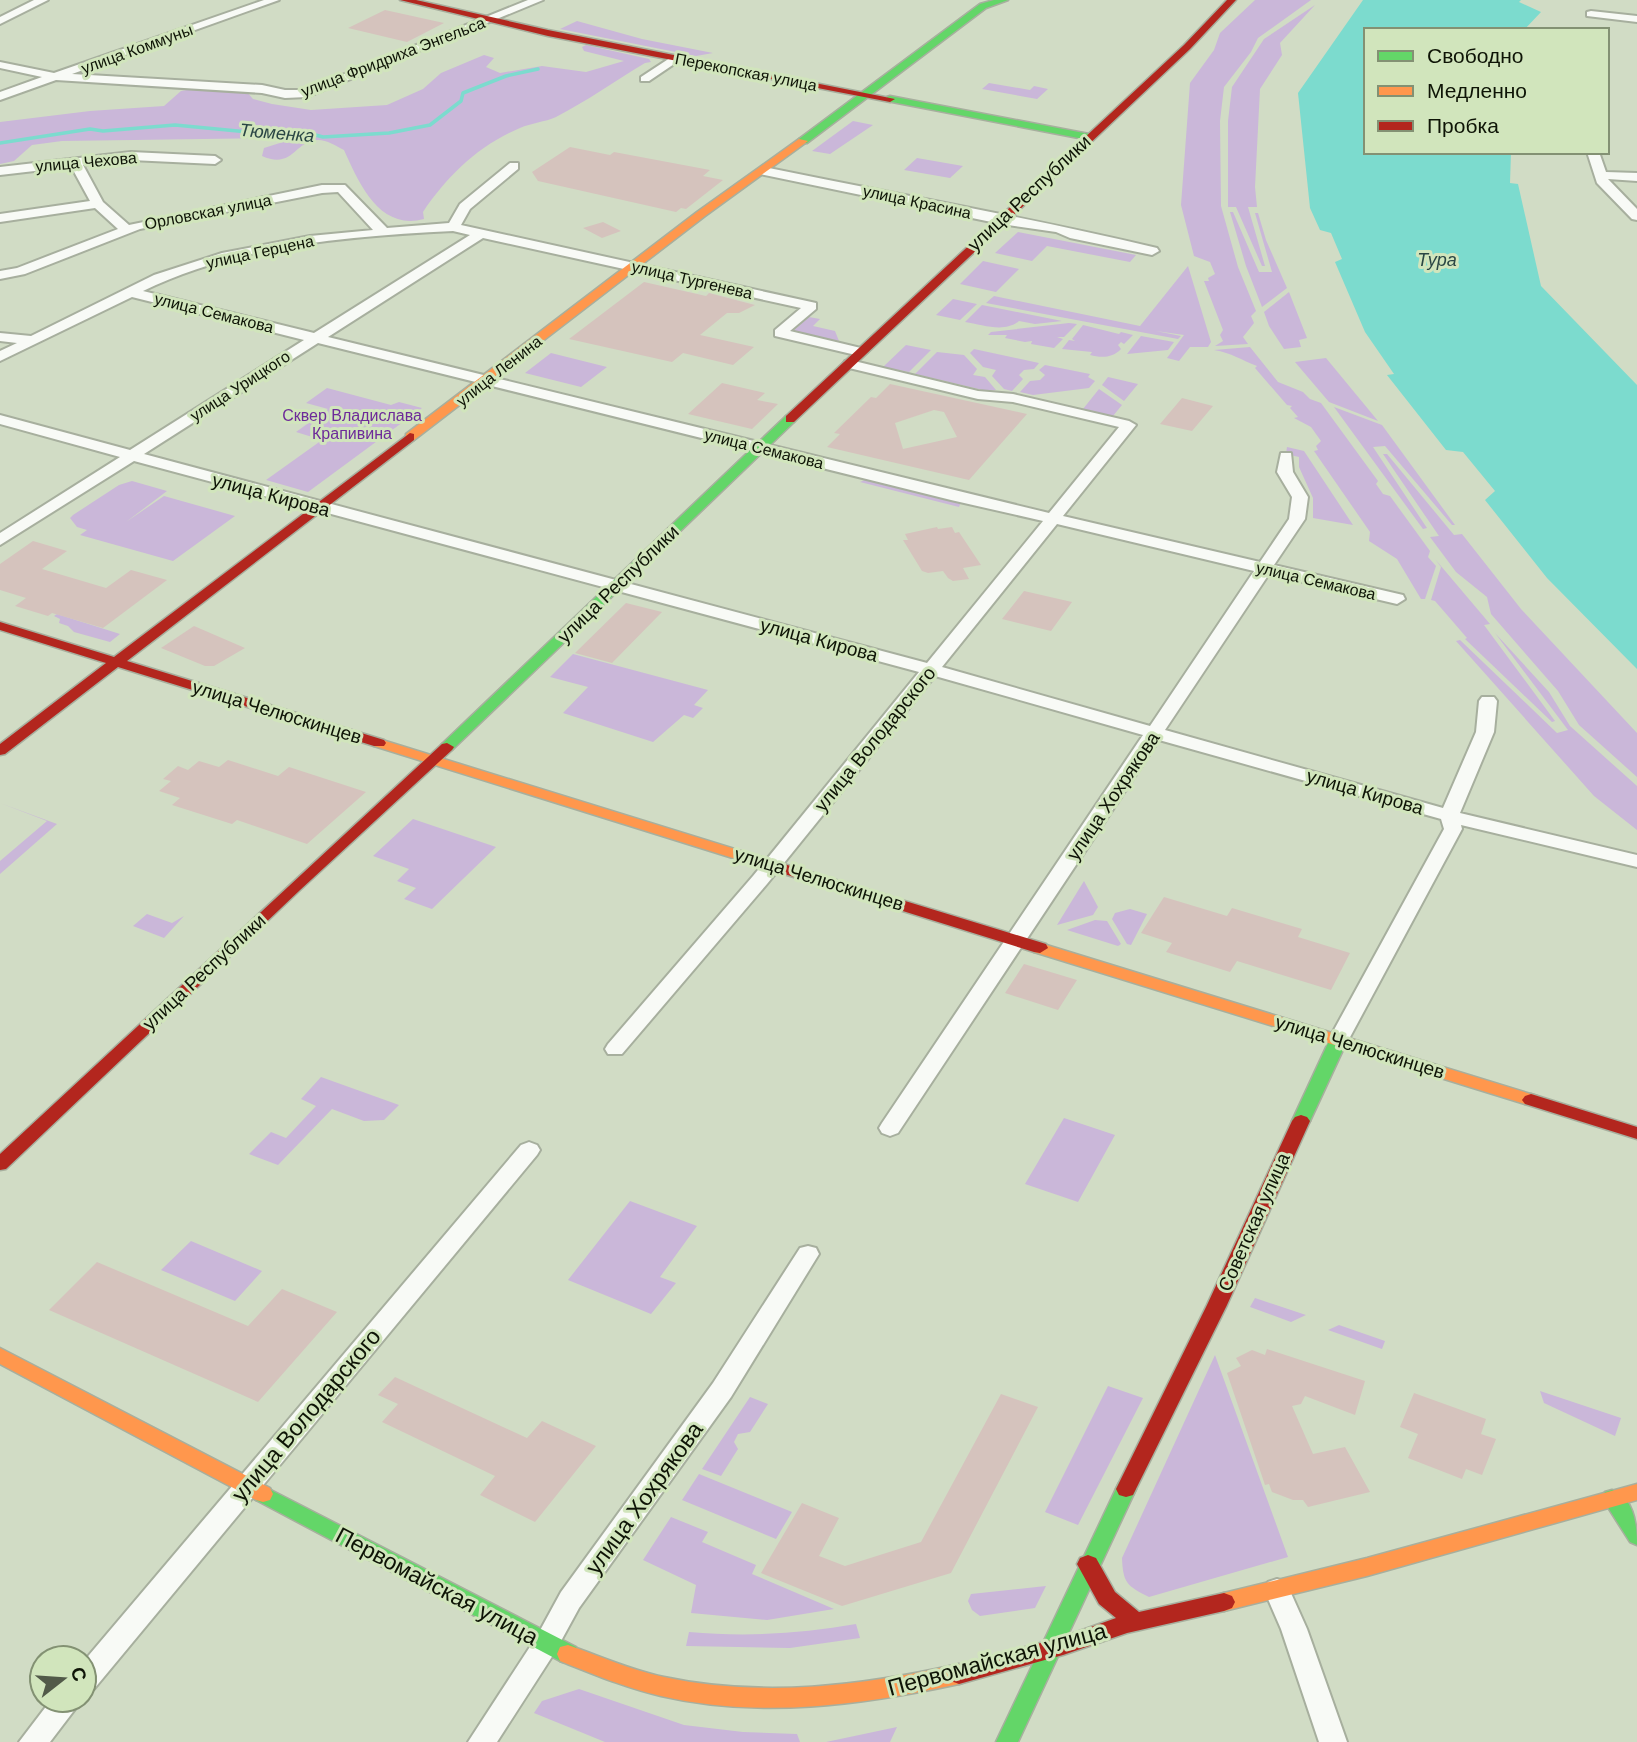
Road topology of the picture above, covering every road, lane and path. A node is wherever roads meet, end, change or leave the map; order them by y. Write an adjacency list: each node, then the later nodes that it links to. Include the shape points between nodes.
1 (43, 0): 11 (street)
2 (274, 0): 15 (street, улица Коммуны)
3 (404, 0): 10 (main road, Перекопская улица)
4 (538, 0): 10 (street, улица Фридриха Энгельса)
5 (1004, 0): 17 (main road, улица Ленина, via 983,6)
6 (1232, 0): 19 (main road, улица Республики)
7 (1595, 0): 8 (street)
8 (1591, 14): 9 (street); 12 (street)
9 (1637, 19)
10 (490, 20): 13 (main road, Перекопская улица); 15 (street, улица Фридриха Энгельса, via 307,93)
11 (0, 21)
12 (1591, 28)
13 (677, 58): 16 (street); 17 (main road, Перекопская улица)
14 (0, 65): 15 (street)
15 (56, 77): 18 (street, улица Коммуны)
16 (645, 79)
17 (864, 95): 19 (main road, Перекопская улица); 25 (main road, улица Ленина)
18 (0, 96)
19 (1090, 136): 31 (main road, улица Республики)
20 (1594, 154): 26 (street)
21 (215, 160): 22 (street, улица Чехова, via 131,156)
22 (68, 162): 24 (street, улица Чехова); 28 (street, via 77,166)
23 (514, 166): 32 (street, via 465,207)
24 (0, 171)
25 (764, 171): 31 (street, улица Красина); 37 (main road, улица Ленина)
26 (1599, 175): 27 (street); 29 (street)
27 (1637, 177)
28 (98, 204): 30 (street); 33 (street)
29 (1637, 216)
30 (0, 218)
31 (1001, 220): 36 (street, улица Красина); 44 (main road, улица Республики)
32 (453, 227): 34 (street, улица Герцена); 35 (street, улица Тургенева)
33 (126, 229): 34 (street, Орловская улица, via 341,188); 38 (street, Орловская улица)
34 (382, 231): 39 (street, улица Герцена, via 227,256 159,278)
35 (481, 233): 37 (street, улица Тургенева); 41 (street, улица Урицкого)
36 (1152, 251)
37 (635, 267): 44 (street, улица Тургенева, via 811,306 779,333); 45 (main road, улица Ленина)
38 (0, 275)
39 (133, 293): 41 (street, улица Семакова); 42 (street, улица Герцена)
40 (0, 337): 42 (street)
41 (313, 338): 45 (street, улица Семакова); 49 (street, улица Урицкого)
42 (31, 340): 43 (street, улица Герцена)
43 (0, 357)
44 (855, 358): 47 (street, улица Тургенева, via 978,395 1013,398); 48 (main road, улица Республики)
45 (486, 381): 48 (street, улица Семакова); 51 (main road, улица Ленина)
46 (0, 419): 49 (street, улица Кирова)
47 (1129, 425): 52 (street, улица Володарского)
48 (760, 448): 52 (street, улица Семакова); 55 (main road, улица Республики)
49 (131, 456): 51 (street, улица Кирова); 53 (street, улица Урицкого)
50 (1286, 456): 54 (street, улица Хохрякова, via 1285,472 1300,497 1297,519)
51 (319, 508): 55 (street, улица Кирова); 58 (main road, улица Ленина)
52 (1053, 519): 54 (street, улица Семакова); 59 (street, улица Володарского)
53 (0, 540)
54 (1264, 569): 56 (street, улица Семакова); 61 (street, улица Хохрякова)
55 (614, 587): 59 (street, улица Кирова); 63 (main road, улица Республики)
56 (1397, 599)
57 (0, 626): 58 (main road, улица Челюскинцев)
58 (117, 663): 62 (main road, улица Ленина); 63 (main road, улица Челюскинцев)
59 (931, 670): 61 (street, улица Кирова); 66 (street, улица Володарского)
60 (1488, 701): 64 (street, Советская улица, via 1485,732)
61 (1155, 734): 64 (street, улица Кирова); 67 (street, улица Хохрякова)
62 (0, 751)
63 (433, 761): 66 (main road, улица Челюскинцев); 73 (main road, улица Республики)
64 (1449, 816): 65 (street, улица Кирова); 68 (street, Советская улица, via 1453,829)
65 (1637, 861)
66 (772, 865): 67 (main road, улица Челюскинцев); 69 (street, улица Володарского)
67 (1016, 940): 68 (main road, улица Челюскинцев); 70 (street, улица Хохрякова)
68 (1339, 1039): 71 (main road, улица Челюскинцев); 80 (main road, Советская улица, via 1217,1305)
69 (615, 1049)
70 (890, 1128)
71 (1637, 1133)
72 (529, 1150): 76 (street, улица Володарского)
73 (0, 1164)
74 (808, 1254): 83 (street, улица Хохрякова, via 722,1390 570,1600)
75 (0, 1355): 76 (main road, Первомайская улица)
76 (247, 1486): 83 (main road, Первомайская улица); 85 (street, улица Володарского)
77 (1637, 1492): 78 (main road, Первомайская улица)
78 (1612, 1499): 79 (main road); 81 (main road, Первомайская улица)
79 (1637, 1536)
80 (1088, 1564): 82 (main road, via 1108,1601); 84 (main road, Советская улица)
81 (1277, 1590): 82 (main road, Первомайская улица); 90 (street)
82 (1136, 1622): 84 (main road, Первомайская улица)
83 (546, 1644): 84 (main road, Первомайская улица, via 612,1674 652,1684 777,1699 903,1686); 88 (street, улица Хохрякова)
84 (1051, 1650): 89 (main road, Советская улица)
85 (98, 1664)
86 (56, 1714): 87 (street)
87 (33, 1742)
88 (482, 1742)
89 (1007, 1742)
90 (1333, 1742)

